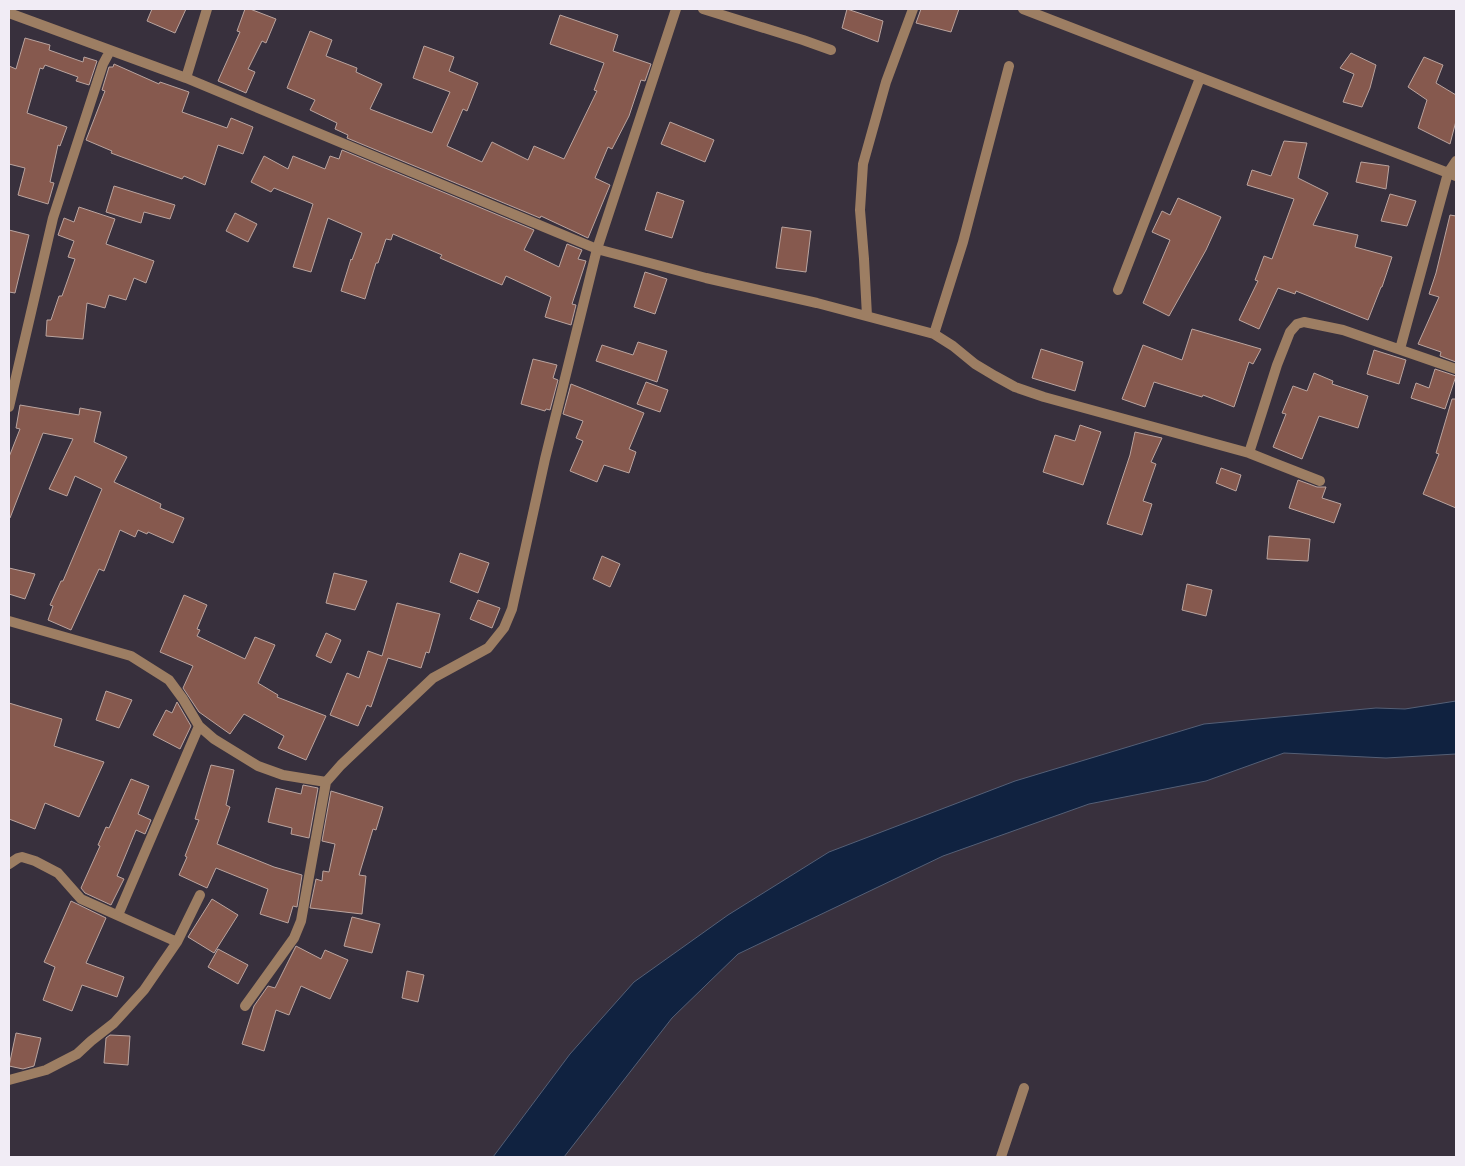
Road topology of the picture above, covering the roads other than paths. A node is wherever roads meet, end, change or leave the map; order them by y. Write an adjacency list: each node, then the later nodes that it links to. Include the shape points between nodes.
1 (206, 9): 10 (street)
2 (676, 9): 14 (street)
3 (703, 9): 7 (street)
4 (913, 9): 16 (street, via 886,82 863,164 860,210)
5 (1023, 9): 11 (street)
6 (9, 14): 8 (street)
7 (831, 50)
8 (110, 51): 10 (street); 20 (street, via 53,218)
9 (1009, 66): 17 (street, via 963,242)
10 (186, 78): 14 (street)
11 (1200, 78): 13 (street); 15 (street)
12 (1456, 161): 13 (street)
13 (1452, 175): 18 (street)
14 (597, 249): 16 (street); 25 (street, via 512,609 504,628 488,648 433,678)
15 (1118, 290)
16 (867, 316): 17 (street)
17 (934, 334): 21 (street, via 975,364 1015,387)
18 (1400, 349): 19 (street); 21 (street, via 1343,330 1304,322 1297,324 1290,332 1277,365)
19 (1456, 369)
20 (9, 407)
21 (1249, 453): 22 (street)
22 (1320, 481)
23 (9, 621): 24 (street, via 131,656 168,680)
24 (199, 726): 25 (street, via 258,766 283,775); 28 (street)
25 (326, 782): 30 (street, via 301,920 294,938)
26 (9, 864): 28 (street, via 18,858 34,861 58,873 81,899)
27 (200, 895): 29 (street)
28 (118, 915): 29 (street)
29 (177, 942): 31 (street, via 144,990 114,1023 77,1054 46,1070)
30 (245, 1006)
31 (9, 1080)
32 (1024, 1088): 33 (street)
33 (1001, 1157)

